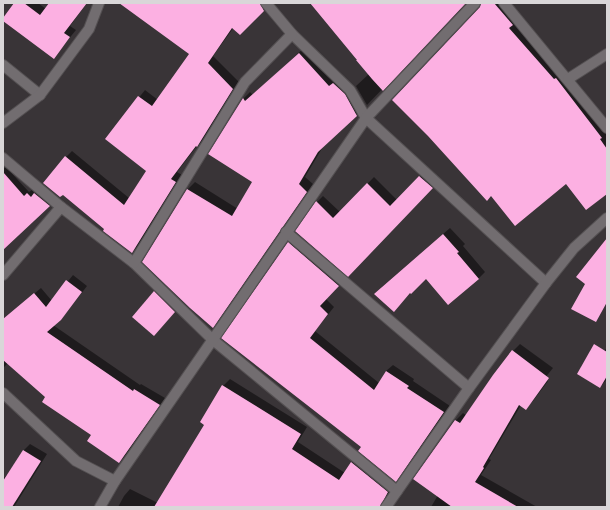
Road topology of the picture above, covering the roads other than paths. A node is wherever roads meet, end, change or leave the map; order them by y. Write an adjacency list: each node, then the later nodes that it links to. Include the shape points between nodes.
1 (99, 3): 9 (street, via 89,29)
2 (266, 3): 5 (street)
3 (475, 3): 10 (street)
4 (504, 3): 8 (street)
5 (292, 34): 10 (street, via 350,90); 17 (street, via 245,82)
6 (607, 54): 8 (street)
7 (3, 65): 9 (street)
8 (568, 79): 12 (street)
9 (40, 95): 11 (street)
10 (366, 118): 16 (street); 19 (street)
11 (3, 124)
12 (607, 128)
13 (3, 158): 14 (street)
14 (61, 207): 17 (street); 18 (street)
15 (607, 218): 19 (street, via 574,248)
16 (286, 232): 20 (street); 21 (street)
17 (134, 263): 20 (street)
18 (3, 275)
19 (546, 283): 21 (street)
20 (213, 340): 23 (street); 24 (street)
21 (469, 388): 24 (street)
22 (3, 393): 23 (street, via 76,461)
23 (115, 481): 25 (street)
24 (397, 491): 26 (street)
25 (100, 507)
26 (386, 507)

